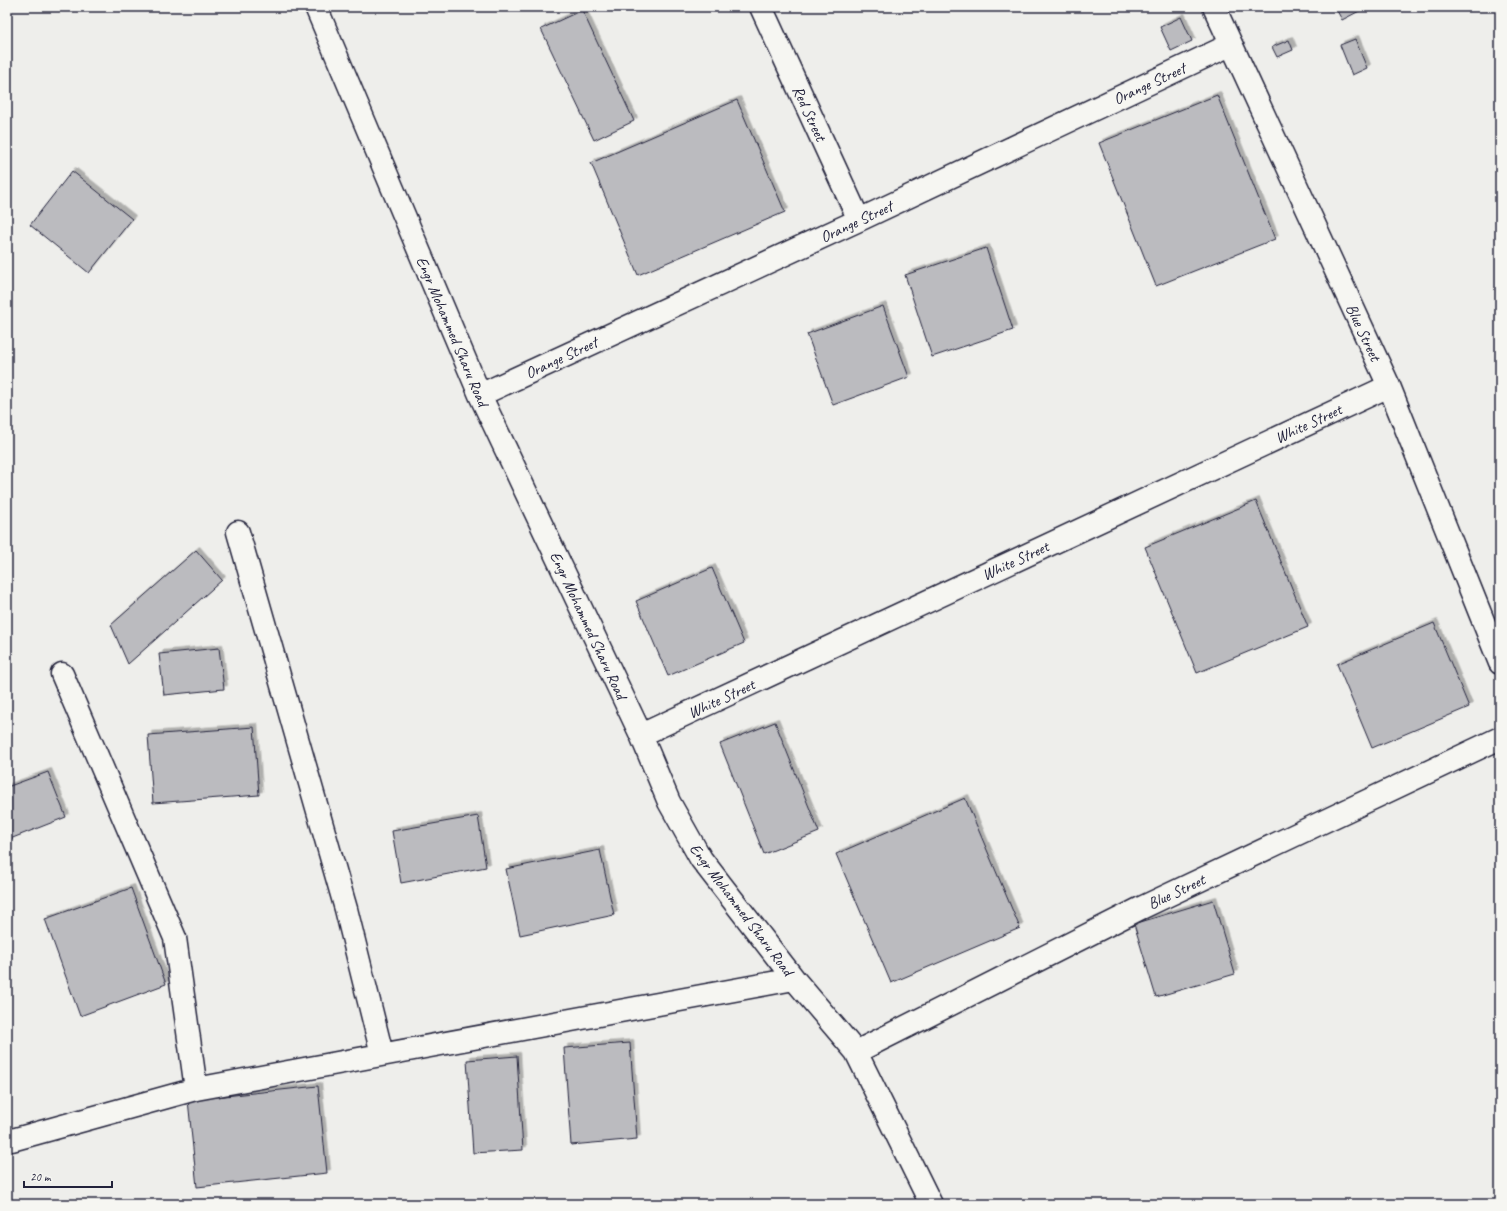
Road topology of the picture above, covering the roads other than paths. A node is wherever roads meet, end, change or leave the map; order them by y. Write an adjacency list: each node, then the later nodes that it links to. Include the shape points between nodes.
1 (316, 7): 7 (street, Engr Mohammed Sharu Road)
2 (761, 7): 5 (street, Red Street)
3 (1214, 7): 4 (street, Blue Street)
4 (1230, 45): 5 (street, Orange Street); 6 (street, Blue Street)
5 (859, 220): 7 (street, Orange Street)
6 (1389, 386): 9 (street, Blue Street); 11 (street, White Street)
7 (480, 395): 11 (street, Engr Mohammed Sharu Road)
8 (238, 532): 15 (street, via 346,909)
9 (1500, 663)
10 (62, 674): 16 (street, via 175,938)
11 (641, 735): 13 (street, Engr Mohammed Sharu Road, via 669,802 701,859)
12 (1500, 738): 14 (street, Blue Street, via 1141,908)
13 (794, 979): 14 (street, Engr Mohammed Sharu Road); 15 (street)
14 (856, 1052): 18 (street, Engr Mohammed Sharu Road)
15 (382, 1054): 16 (street)
16 (196, 1089): 17 (street)
17 (7, 1140)
18 (931, 1204)

